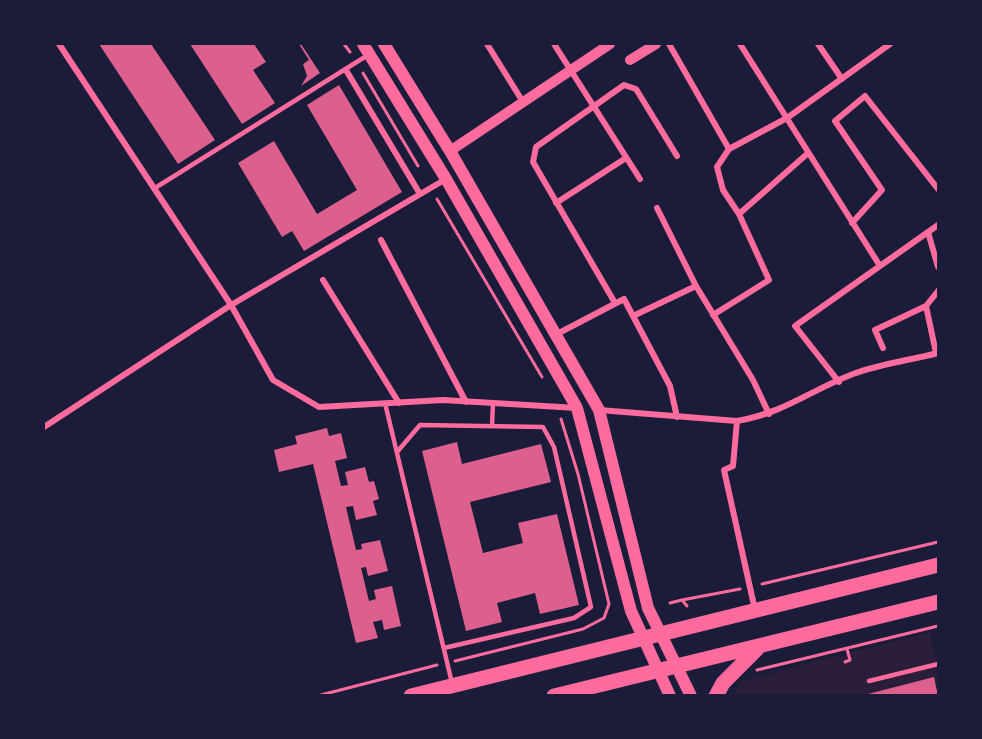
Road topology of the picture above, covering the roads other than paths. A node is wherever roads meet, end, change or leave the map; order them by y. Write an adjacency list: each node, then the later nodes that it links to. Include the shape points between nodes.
1 (59, 44): 26 (street)
2 (384, 44): 20 (main road)
3 (487, 44): 16 (street)
4 (554, 44): 13 (street)
5 (609, 44): 13 (street)
6 (656, 44): 12 (street)
7 (669, 44): 19 (street)
8 (740, 44): 18 (street)
9 (818, 44): 15 (street)
10 (890, 44): 15 (street)
11 (367, 49): 14 (lane); 24 (main road)
12 (630, 60)
13 (571, 69): 16 (street); 17 (street)
14 (345, 70): 26 (lane); 28 (street)
15 (842, 79): 18 (street)
16 (523, 102): 20 (street)
17 (593, 107): 22 (street, via 624,85 636,89); 23 (street); 29 (street, via 536,147 533,162)
18 (787, 118): 19 (street); 21 (street)
19 (729, 149): 31 (street, via 717,167 723,190)
20 (450, 151): 46 (main road)
21 (807, 154): 31 (street); 32 (street)
22 (677, 156)
23 (626, 158): 25 (street); 29 (street)
24 (446, 179): 28 (street); 54 (main road)
25 (640, 179)
26 (155, 188): 42 (street)
27 (939, 189): 32 (street, via 865,96 835,121 882,190)
28 (420, 194): 42 (street)
29 (556, 203): 41 (street)
30 (657, 208): 39 (street)
31 (739, 214): 44 (street, via 769,280)
32 (852, 223): 36 (street)
33 (939, 225): 34 (street)
34 (928, 232): 36 (street); 37 (street)
35 (381, 240): 50 (street)
36 (880, 266): 49 (street, via 795,326)
37 (939, 267)
38 (323, 280): 52 (street)
39 (696, 286): 44 (street); 45 (street)
40 (939, 291): 43 (street)
41 (615, 303): 45 (street, via 624,299); 46 (street)
42 (231, 305): 51 (street, via 273,380 319,407); 59 (street)
43 (926, 306): 47 (street, via 875,330); 48 (street)
44 (713, 315): 56 (street)
45 (633, 316): 57 (street, via 670,386)
46 (557, 334): 55 (main road)
47 (883, 348)
48 (937, 353): 49 (street, via 853,374)
49 (839, 382): 56 (street)
50 (465, 402): 52 (street); 53 (street)
51 (385, 403): 52 (street); 61 (lane)
52 (399, 403)
53 (493, 403): 54 (street); 60 (lane)
54 (577, 408): 66 (main road, via 631,611)
55 (599, 410): 57 (street); 65 (main road, via 648,608)
56 (769, 414): 58 (street)
57 (677, 417): 58 (street)
58 (737, 421): 64 (street, via 733,466 724,470)
59 (44, 426)
60 (492, 426): 61 (lane, via 420,425); 68 (lane, via 543,427 554,447 591,607 574,618)
61 (397, 452): 68 (lane)
62 (939, 565): 64 (main road)
63 (939, 602): 67 (main road)
64 (755, 611): 65 (main road)
65 (662, 633): 66 (main road); 70 (main road)
66 (643, 638): 71 (main road); 73 (main road)
67 (759, 647): 70 (main road); 78 (main road, via 723,683)
68 (444, 648): 73 (lane)
69 (939, 664): 72 (lane)
70 (678, 666): 71 (main road); 77 (main road)
71 (658, 669): 75 (main road); 76 (main road)
72 (869, 681)
73 (453, 685): 74 (main road)
74 (411, 696)
75 (554, 696)
76 (670, 696)
77 (691, 696)
78 (716, 696)

